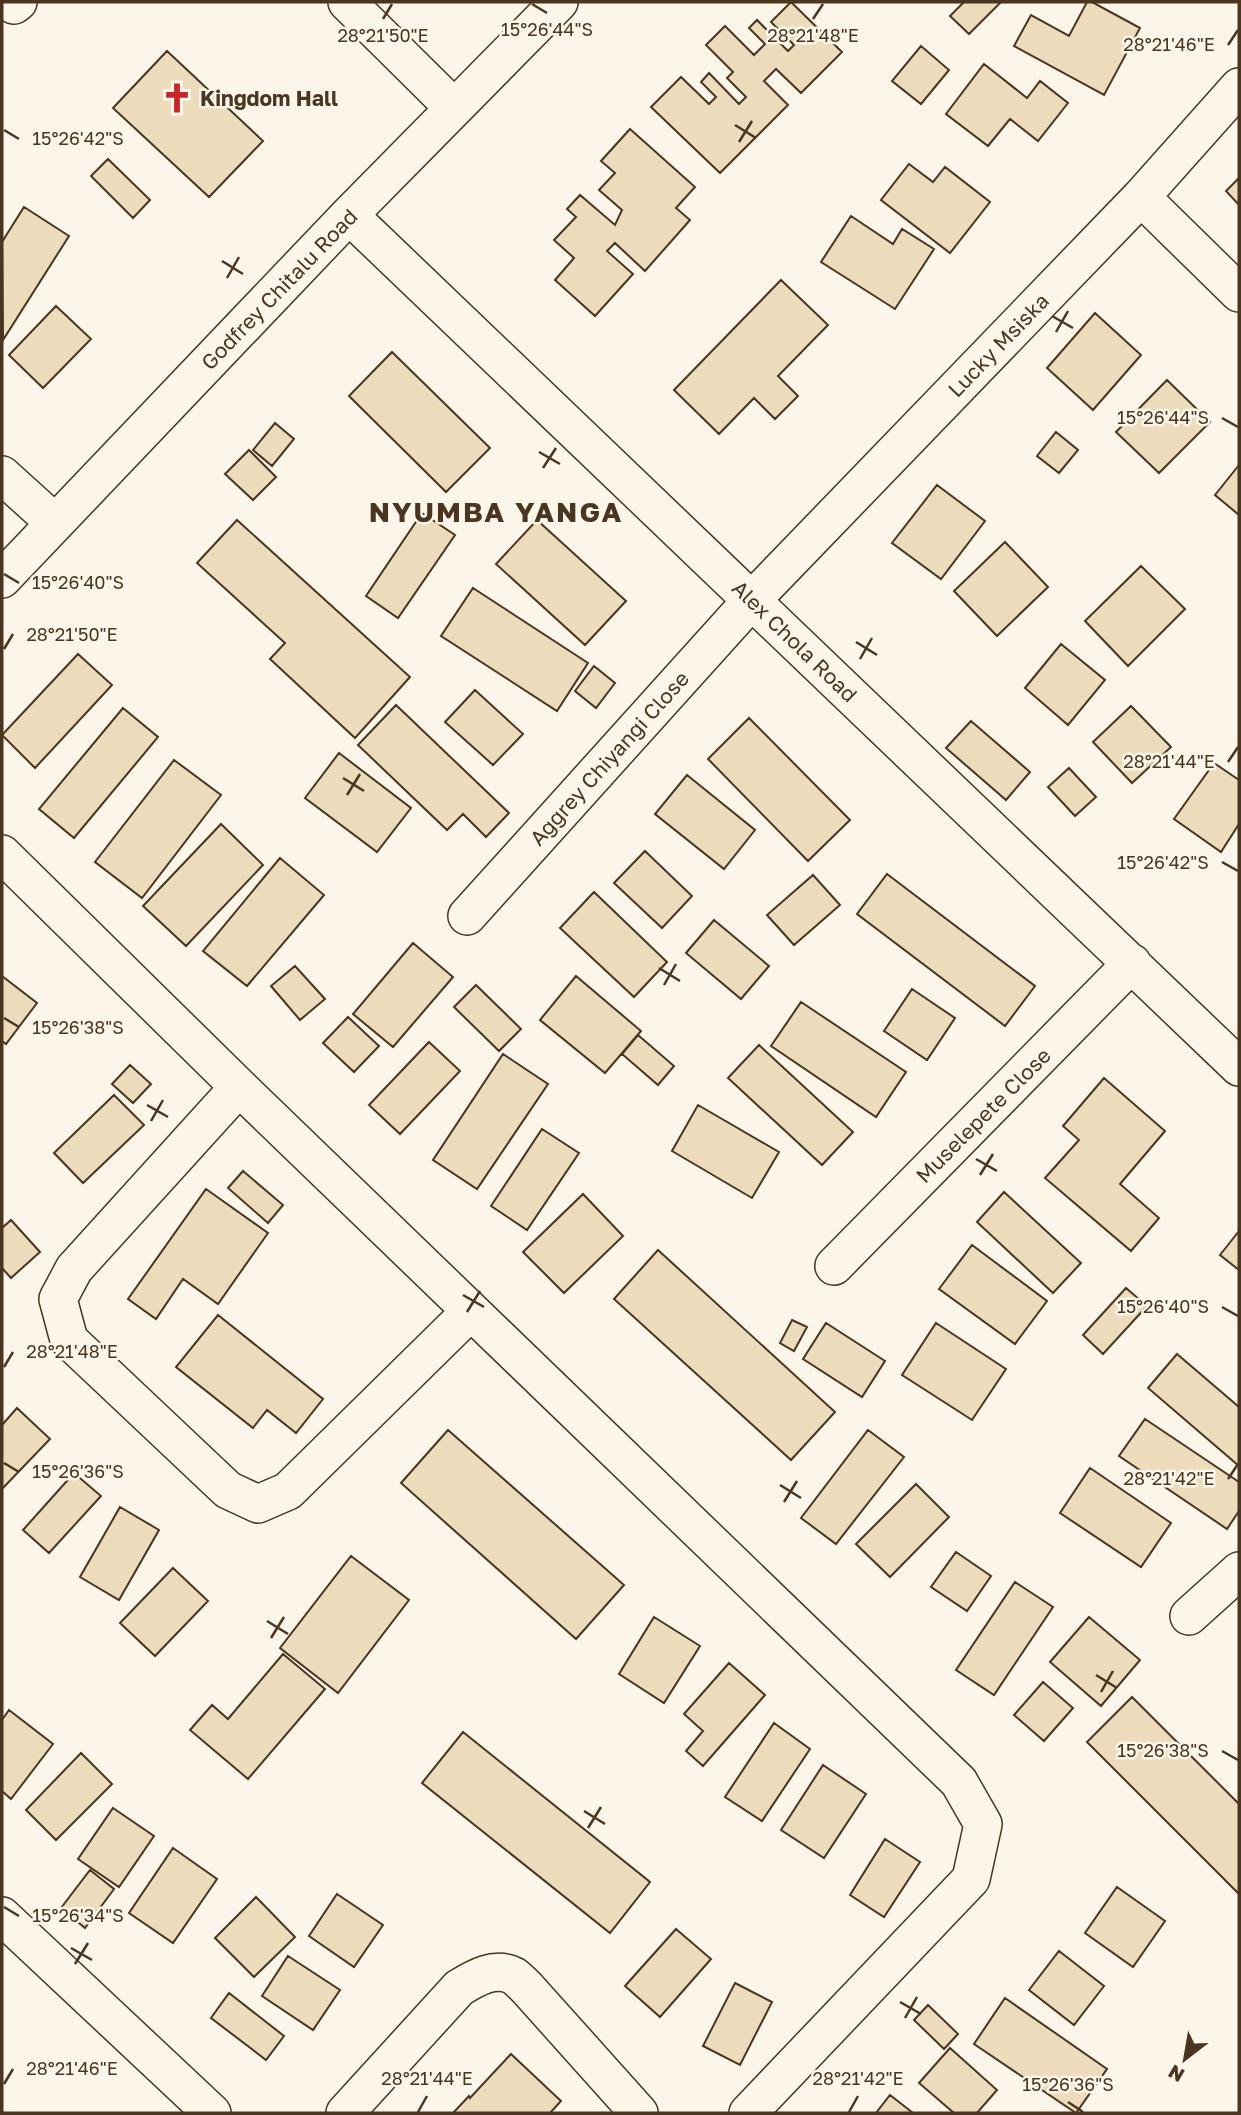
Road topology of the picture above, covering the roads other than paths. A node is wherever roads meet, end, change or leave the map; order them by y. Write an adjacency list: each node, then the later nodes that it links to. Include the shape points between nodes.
1 (348, 2): 4 (street)
2 (559, 2): 4 (street, Godfrey Chitalu Road)
3 (1239, 87): 5 (street, Lucky Msiska)
4 (454, 108): 6 (street, Godfrey Chitalu Road)
5 (1141, 197): 7 (street); 11 (street, Lucky Msiska)
6 (349, 215): 9 (street, Godfrey Chitalu Road); 11 (street, Alex Chola Road)
7 (1239, 293)
8 (2, 475): 9 (street)
9 (55, 523): 10 (street, Godfrey Chitalu Road)
10 (2, 579)
11 (752, 600): 13 (street, Aggrey Chiyangi Close); 14 (street, Alex Chola Road)
12 (2, 854): 16 (street)
13 (467, 916)
14 (1132, 964): 15 (street, Alex Chola Road); 17 (street, Muselepete Close)
15 (1239, 1067)
16 (239, 1087): 18 (street); 18 (street, via 74,1269 58,1299 69,1340 228,1490 257,1504 288,1491)
17 (834, 1266)
18 (471, 1311): 25 (street, via 959,1782 983,1824 971,1879)
19 (1239, 1571): 20 (street)
20 (1189, 1616)
21 (2, 1916): 22 (street)
22 (212, 2113)
23 (345, 2113): 24 (street, via 459,1988 495,1972 513,1976 527,1988)
24 (639, 2113)
25 (748, 2113)

